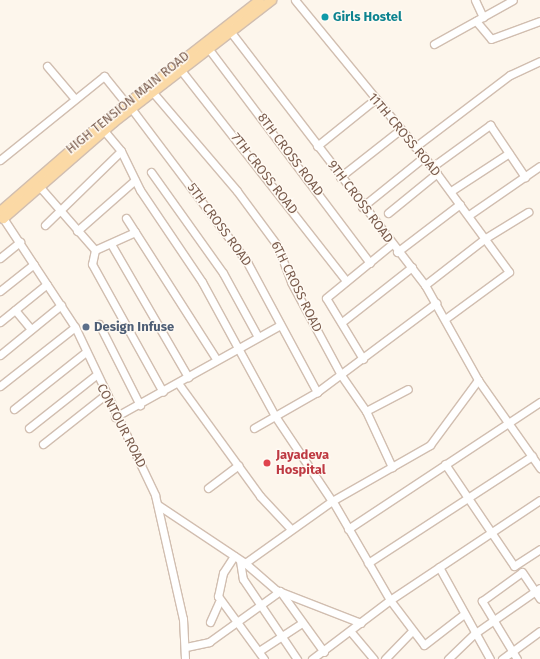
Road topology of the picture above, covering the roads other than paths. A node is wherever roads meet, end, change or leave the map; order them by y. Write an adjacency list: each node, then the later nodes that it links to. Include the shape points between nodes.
1 (259, 0): 15 (main road, HIGH TENSION MAIN ROAD)
2 (271, 0): 9 (main road)
3 (295, 0): 17 (street, 11TH CROSS ROAD)
4 (475, 0): 6 (street)
5 (513, 0): 6 (street)
6 (484, 16): 7 (street)
7 (476, 21): 8 (street, via 491,39); 10 (street)
8 (540, 21)
9 (230, 31): 11 (main road); 21 (street, 9TH CROSS ROAD)
10 (434, 44)
11 (208, 48): 14 (main road); 54 (street, 8TH CROSS ROAD)
12 (539, 63): 22 (street, via 505,79)
13 (47, 66): 16 (street)
14 (180, 69): 15 (main road); 57 (street, 7TH CROSS ROAD)
15 (149, 89): 18 (main road, HIGH TENSION MAIN ROAD); 78 (street, 6TH CROSS ROAD, via 237,191 277,245 291,282)
16 (75, 99): 18 (street, 5TH CROSS ROAD, via 104,76); 26 (street)
17 (374, 100): 20 (street, 11TH CROSS ROAD); 21 (street)
18 (128, 105): 19 (main road, HIGH TENSION MAIN ROAD); 68 (street, 5TH CROSS ROAD, via 222,225 247,262)
19 (102, 128): 23 (street); 34 (main road); 41 (main road, HIGH TENSION MAIN ROAD)
20 (400, 130): 22 (street, 11TH CROSS ROAD); 32 (street)
21 (318, 146): 32 (street, 9TH CROSS ROAD)
22 (415, 147): 25 (street, 11TH CROSS ROAD)
23 (121, 152): 33 (street); 38 (street)
24 (509, 153): 28 (street, via 489,125); 31 (street); 35 (street)
25 (424, 157): 28 (street, 11TH CROSS ROAD); 37 (street)
26 (0, 160)
27 (540, 166): 31 (street)
28 (432, 167): 30 (street, 11TH CROSS ROAD)
29 (151, 172): 71 (street, via 223,273)
30 (437, 173): 35 (street, 11TH CROSS ROAD); 40 (street)
31 (525, 177): 42 (street)
32 (340, 178): 37 (street, 9TH CROSS ROAD)
33 (135, 180): 45 (street); 72 (street)
34 (39, 186): 38 (street); 41 (main road)
35 (451, 192): 36 (street, 11TH CROSS ROAD)
36 (460, 204): 42 (street, 11TH CROSS ROAD); 52 (street)
37 (362, 207): 50 (street, 9TH CROSS ROAD)
38 (60, 211): 44 (street); 45 (street)
39 (528, 212): 47 (street)
40 (388, 213)
41 (1, 215): 48 (street, CONTOUR ROAD)
42 (469, 216): 47 (street, 11TH CROSS ROAD)
43 (126, 218): 46 (street)
44 (45, 225)
45 (77, 231): 51 (street)
46 (135, 232): 49 (street); 75 (street)
47 (484, 239): 59 (street); 64 (street, 11TH CROSS ROAD, via 509,272)
48 (20, 242): 53 (street); 55 (street, CONTOUR ROAD)
49 (111, 244): 51 (street); 79 (street)
50 (392, 244): 52 (street, 9TH CROSS ROAD); 54 (street)
51 (95, 250): 84 (street, via 92,264)
52 (398, 252): 56 (street, 9TH CROSS ROAD)
53 (0, 258)
54 (370, 263): 57 (street)
55 (34, 264): 58 (street, CONTOUR ROAD); 60 (street)
56 (412, 267): 59 (street, 9TH CROSS ROAD); 66 (street)
57 (346, 281): 66 (street, via 326,298)
58 (47, 284): 62 (street, CONTOUR ROAD); 63 (street)
59 (425, 284): 61 (street, 9TH CROSS ROAD)
60 (0, 291)
61 (436, 303): 64 (street, 9TH CROSS ROAD); 76 (street)
62 (60, 304): 69 (street, CONTOUR ROAD); 70 (street)
63 (15, 310): 65 (street); 70 (street)
64 (445, 319): 80 (street, 9TH CROSS ROAD)
65 (0, 322)
66 (342, 322): 76 (street)
67 (99, 324): 87 (street)
68 (280, 325): 71 (street); 85 (street, 5TH CROSS ROAD)
69 (75, 326): 73 (street, CONTOUR ROAD); 82 (street)
70 (31, 329): 74 (street)
71 (257, 335): 72 (street)
72 (238, 346): 75 (street); 91 (street)
73 (86, 352): 77 (street, CONTOUR ROAD); 89 (street)
74 (0, 355)
75 (216, 359): 79 (street)
76 (363, 359): 78 (street)
77 (96, 375): 86 (street, CONTOUR ROAD); 94 (street)
78 (341, 375): 85 (street); 90 (street, 6TH CROSS ROAD)
79 (188, 377): 81 (street)
80 (478, 380): 93 (street, 9TH CROSS ROAD); 100 (street, via 430,445)
81 (178, 383): 84 (street); 99 (street)
82 (0, 386)
83 (408, 389): 90 (street)
84 (163, 392): 87 (street)
85 (318, 392): 91 (street)
86 (105, 395): 92 (street, CONTOUR ROAD); 96 (street)
87 (140, 405): 92 (street)
88 (539, 405): 93 (street)
89 (14, 409)
90 (366, 410): 100 (street, 6TH CROSS ROAD)
91 (275, 416): 95 (street); 104 (street)
92 (115, 417): 106 (street, CONTOUR ROAD)
93 (509, 422): 97 (street, 9TH CROSS ROAD); 98 (street)
94 (29, 428)
95 (254, 428)
96 (43, 444)
97 (532, 456): 101 (street, 9TH CROSS ROAD); 103 (street)
98 (445, 464): 103 (street); 108 (street)
99 (238, 465): 102 (street); 107 (street)
100 (392, 466): 104 (street)
101 (540, 468)
102 (208, 488)
103 (468, 498): 109 (street); 113 (street)
104 (332, 500): 107 (street); 108 (street)
105 (540, 500): 109 (street)
106 (158, 505): 111 (street); 132 (street, CONTOUR ROAD)
107 (291, 529): 112 (street)
108 (348, 529): 113 (street)
109 (491, 534): 110 (street, via 514,566); 114 (street)
110 (540, 549)
111 (234, 556): 112 (street); 118 (street, via 221,579)
112 (242, 562): 116 (street); 120 (street, via 243,579)
113 (368, 564): 119 (street)
114 (440, 567): 119 (street); 121 (street)
115 (537, 590): 117 (street); 125 (street); 125 (street, via 520,572 482,601)
116 (280, 591): 120 (street); 124 (street); 126 (street)
117 (540, 599)
118 (220, 600): 122 (street); 123 (street)
119 (390, 600): 126 (street); 129 (street)
120 (261, 604): 122 (street); 131 (street)
121 (464, 614): 129 (street, via 424,645); 130 (street)
122 (237, 620): 132 (street, via 209,642); 133 (street)
123 (210, 622)
124 (302, 622): 131 (street); 135 (street)
125 (492, 622): 130 (street); 134 (street)
126 (361, 623): 128 (street)
127 (540, 631): 134 (street)
128 (351, 632): 135 (street); 140 (street)
129 (411, 632): 141 (street)
130 (474, 634): 142 (street); 143 (street)
131 (283, 636): 133 (street); 138 (street)
132 (186, 647): 136 (street, CONTOUR ROAD)
133 (259, 651): 137 (street)
134 (511, 652): 144 (street); 145 (street)
135 (322, 655): 139 (street)
136 (185, 659)
137 (264, 659)
138 (297, 659)
139 (312, 659)
140 (374, 659)
141 (385, 659)
142 (448, 659)
143 (490, 659)
144 (502, 659)
145 (517, 659)

